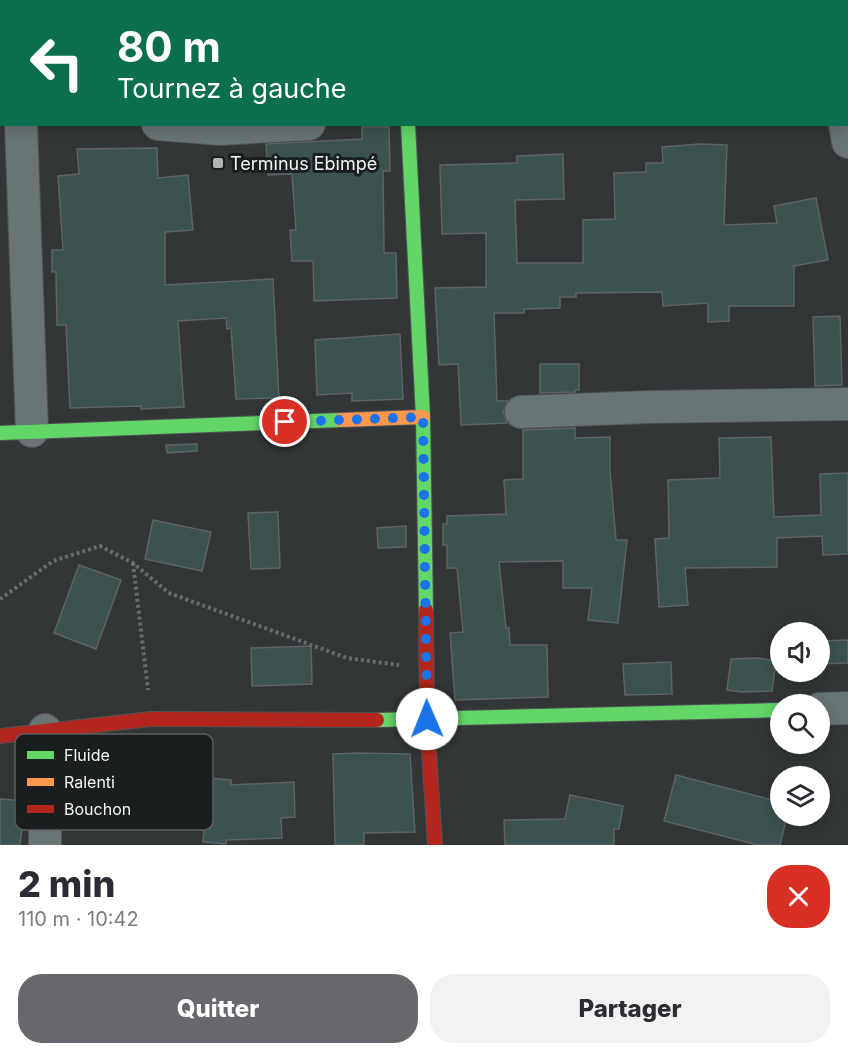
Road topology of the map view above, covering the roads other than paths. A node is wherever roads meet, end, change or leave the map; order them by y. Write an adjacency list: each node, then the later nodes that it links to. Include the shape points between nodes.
1 (21, 126): 10 (street)
2 (183, 126): 3 (street, via 220,129)
3 (273, 126)
4 (408, 126): 9 (street)
5 (845, 126): 6 (street)
6 (848, 142)
7 (848, 404): 8 (street)
8 (521, 412)
9 (423, 417): 10 (street); 15 (street)
10 (32, 431): 11 (street)
11 (0, 433)
12 (848, 708): 13 (street)
13 (830, 709)
14 (770, 710): 15 (street)
15 (427, 719): 16 (street, via 151,719); 19 (street)
16 (45, 730): 17 (street); 18 (street)
17 (45, 734)
18 (0, 736)
19 (435, 845)

